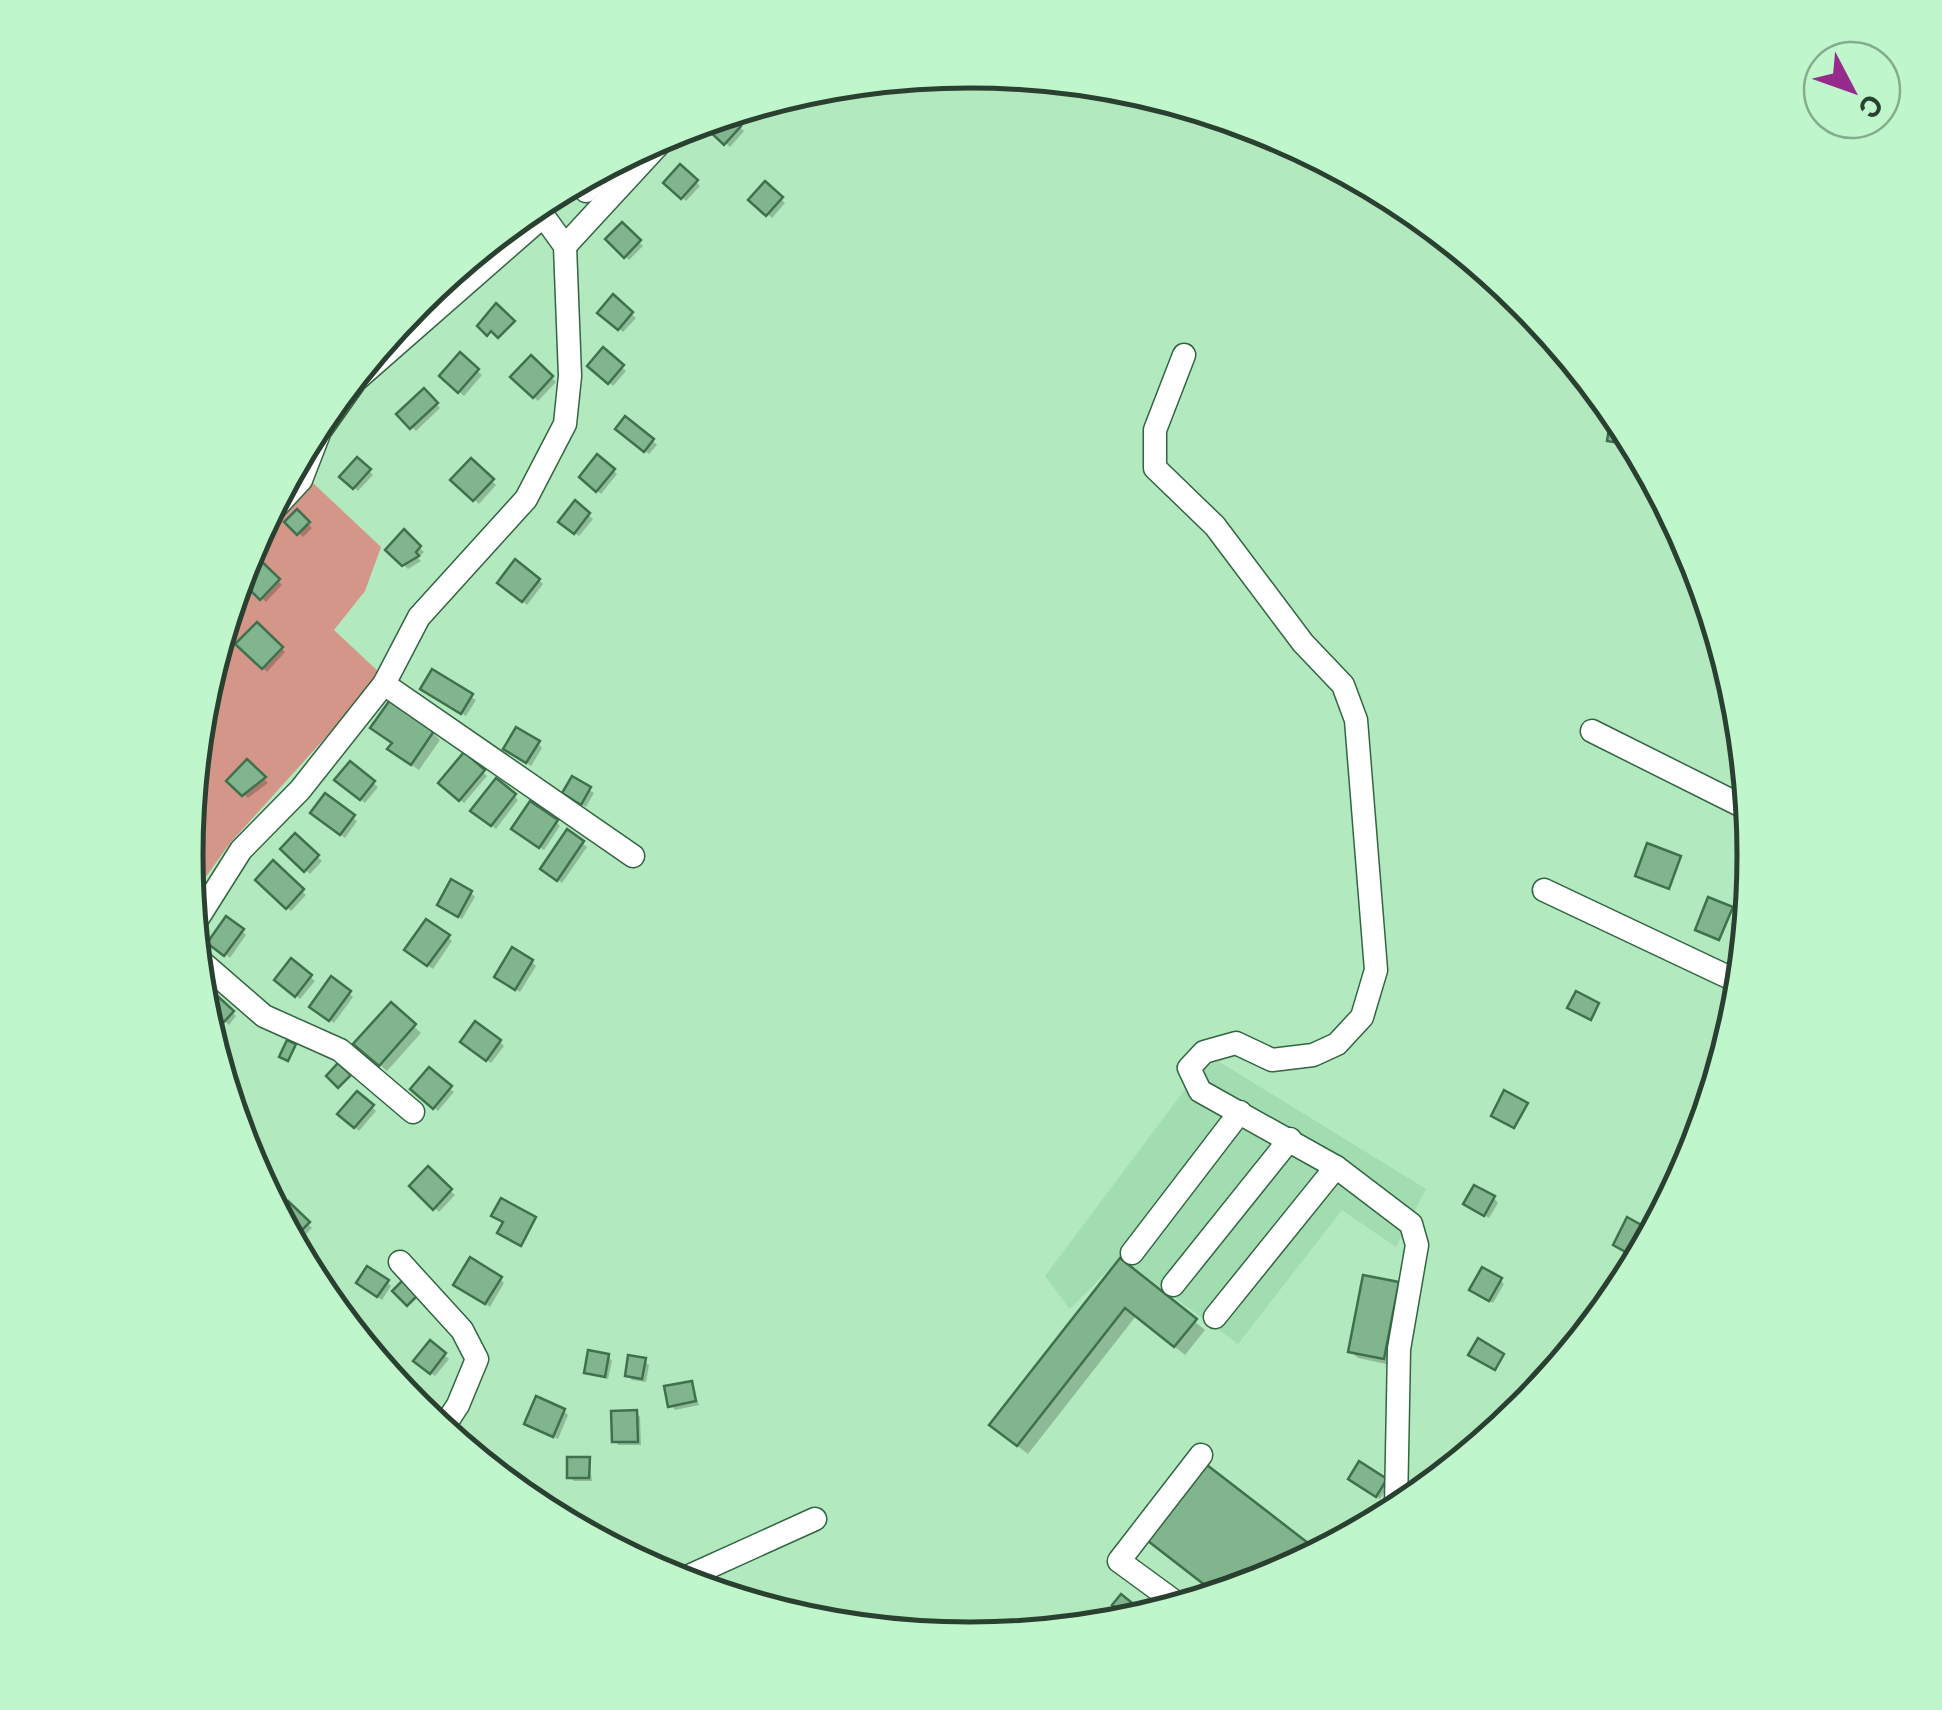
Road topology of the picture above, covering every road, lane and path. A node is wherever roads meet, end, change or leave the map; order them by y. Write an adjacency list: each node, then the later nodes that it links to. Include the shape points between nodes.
1 (642, 162): 3 (street)
2 (543, 218): 3 (street)
3 (565, 246): 7 (street, via 565,424 526,499 419,617)
4 (467, 276): 5 (street)
5 (423, 317)
6 (1184, 355): 16 (street, via 1155,430 1155,468 1215,526 1343,685 1356,720 1376,970 1362,1017 1337,1044 1272,1060 1236,1043 1204,1052 1189,1068 1200,1091)
7 (384, 684): 10 (street); 12 (street, via 300,790 240,850)
8 (1592, 731): 9 (street)
9 (1737, 804)
10 (633, 856)
11 (1544, 890): 14 (street)
12 (205, 906)
13 (213, 971): 15 (street, via 264,1016 340,1050)
14 (1728, 977)
15 (413, 1112)
16 (1240, 1112): 17 (street); 19 (street)
17 (1290, 1140): 18 (street); 21 (street)
18 (1336, 1167): 22 (street); 25 (street, via 1412,1224 1416,1245 1399,1349)
19 (1132, 1253)
20 (400, 1262): 23 (street, via 462,1330 477,1359)
21 (1173, 1285)
22 (1215, 1317)
23 (450, 1418)
24 (1201, 1454): 28 (street, via 1119,1561)
25 (1396, 1493)
26 (815, 1519): 27 (street)
27 (698, 1572)
28 (1167, 1597)

